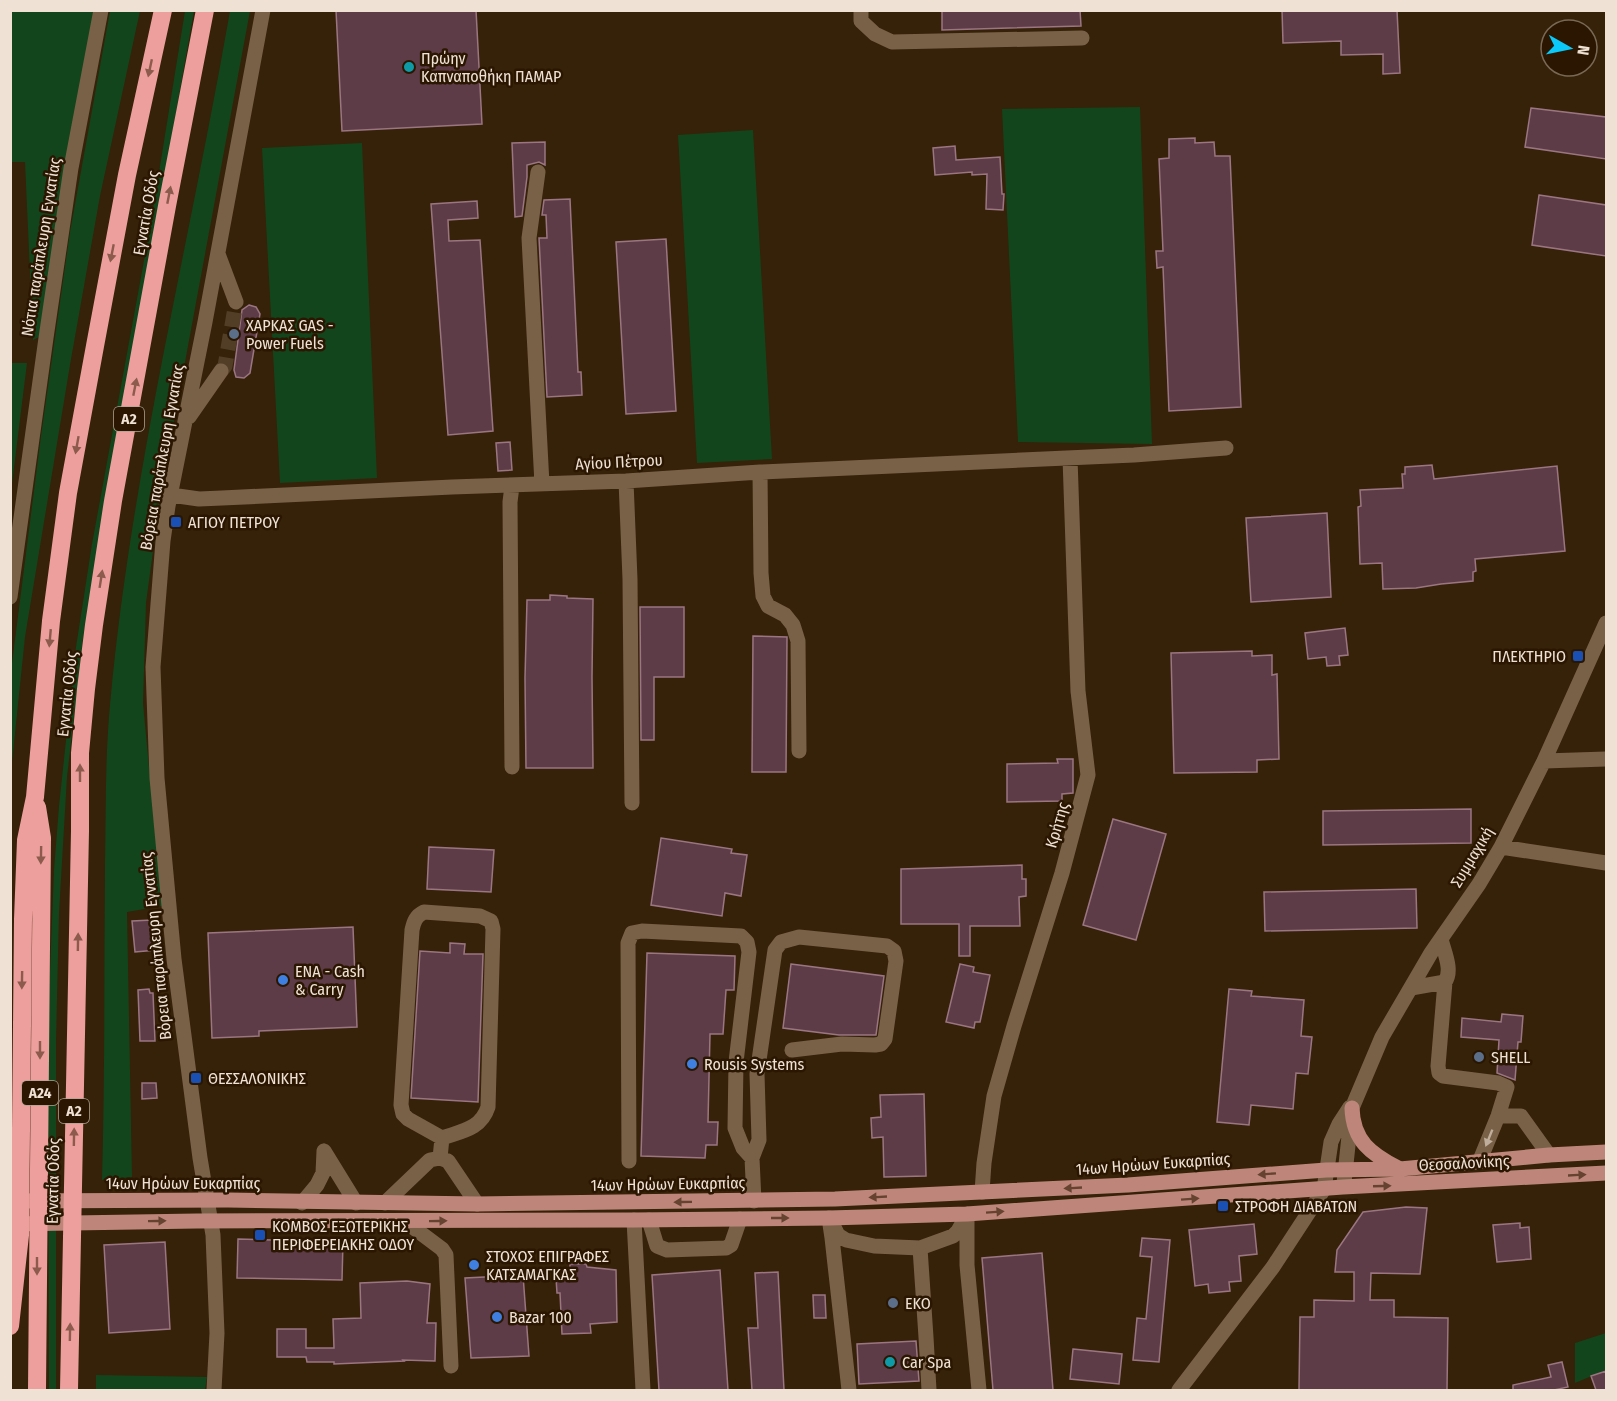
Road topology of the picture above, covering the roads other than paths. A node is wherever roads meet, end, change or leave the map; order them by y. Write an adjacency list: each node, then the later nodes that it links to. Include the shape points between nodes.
1 (100, 10): 19 (street, Νότια παράπλευρη Εγνατίας)
2 (163, 10): 27 (highway, Εγνατία Οδός, one-way to 27, via 125,186 68,493 51,621)
3 (205, 10): 69 (highway, Εγνατία Οδός / Α2, one-way to 3, via 80,753 86,689 113,501)
4 (263, 10): 8 (street, Βόρεια παράπλευρη Εγνατίας)
5 (861, 10): 6 (street, via 861,21 892,42)
6 (1082, 38)
7 (538, 172): 16 (street, via 528,238)
8 (218, 254): 9 (street); 11 (street, Βόρεια παράπλευρη Εγνατίας)
9 (236, 302)
10 (221, 371): 11 (street)
11 (184, 425): 18 (street, Βόρεια παράπλευρη Εγνατίας)
12 (1226, 448): 13 (street, Αγίου Πέτρου)
13 (1070, 458): 14 (street, Αγίου Πέτρου); 50 (street, Κρήτης, via 1078,691 1088,775 993,1096)
14 (760, 471): 15 (street, Αγίου Πέτρου); 23 (street, via 763,597 768,606 794,625 798,641)
15 (626, 481): 16 (street, Αγίου Πέτρου); 28 (street)
16 (542, 484): 17 (street, Αγίου Πέτρου)
17 (512, 486): 18 (street, Αγίου Πέτρου, via 215,499); 26 (street)
18 (171, 495): 52 (street, Βόρεια παράπλευρη Εγνατίας, via 163,541 153,667 157,778 174,959)
19 (16, 509): 20 (street, Νότια παράπλευρη Εγνατίας)
20 (10, 597)
21 (1606, 623): 22 (street, Συμμαχική)
22 (1602, 642): 25 (street, Συμμαχική)
23 (799, 751)
24 (1606, 759): 25 (street)
25 (1544, 761): 29 (street, Συμμαχική)
26 (512, 767)
27 (35, 796): 66 (highway, one-way to 66, via 26,840 20,1235); 68 (highway, Α24, one-way to 68, via 42,838)
28 (633, 803)
29 (1501, 847): 30 (street); 31 (street, Συμμαχική)
30 (1606, 863)
31 (1441, 939): 32 (street, via 1449,971); 33 (street, Συμμαχική)
32 (1445, 982): 33 (street); 36 (street, via 1439,1073 1508,1088)
33 (1411, 988): 35 (street, Συμμαχική, via 1382,1037)
34 (792, 1050): 41 (street, via 881,1044 885,1039 896,961 894,951 887,946 799,937 781,942 775,950 757,1074 759,1140)
35 (1353, 1105): 44 (main road, via 1353,1122 1362,1143 1374,1155); 45 (street, Συμμαχική, via 1334,1134); 46 (street, Συμμαχική)
36 (1498, 1116): 39 (street, via 1521,1116); 42 (street, one-way to 42)
37 (442, 1138): 37 (street, via 476,1126 488,1107 494,929 491,921 480,916 424,912 414,921 412,930 401,1105 408,1119); 40 (street)
38 (1606, 1152): 39 (main road, Θεσσαλονίκης)
39 (1549, 1155): 42 (main road, Θεσσαλονίκης)
40 (440, 1158): 56 (street, via 430,1160); 57 (street, via 448,1161)
41 (752, 1158): 43 (street, via 735,1128 736,1062 747,942 741,936 642,931 633,933 628,943); 53 (street)
42 (1480, 1160): 44 (main road, Θεσσαλονίκης)
43 (629, 1161)
44 (1400, 1168): 46 (main road, Θεσσαλονίκης)
45 (1326, 1170): 46 (main road, Θεσσαλονίκης); 49 (street, Συμμαχική); 50 (main road, 14ων Ηρώων Ευκαρπίας, one-way to 50)
46 (1345, 1170): 48 (street, Συμμαχική)
47 (1606, 1173): 48 (main road, Θεσσαλονίκης, one-way to 47)
48 (1343, 1187): 49 (main road, Θεσσαλονίκης)
49 (1324, 1189): 58 (main road, one-way to 49); 75 (street, via 1273,1267)
50 (982, 1192): 53 (main road, 14ων Ηρώων Ευκαρπίας, one-way to 53)
51 (10, 1201): 52 (main road, 14ων Ηρώων Ευκαρπίας)
52 (208, 1201): 54 (main road, 14ων Ηρώων Ευκαρπίας); 62 (street, Βόρεια παράπλευρη Εγνατίας)
53 (754, 1201): 57 (main road, 14ων Ηρώων Ευκαρπίας, one-way to 57)
54 (302, 1203): 55 (main road, 14ων Ηρώων Ευκαρπίας); 55 (street, via 323,1173 324,1151)
55 (356, 1203): 56 (main road, 14ων Ηρώων Ευκαρπίας)
56 (385, 1203): 57 (main road, 14ων Ηρώων Ευκαρπίας)
57 (477, 1204)
58 (968, 1214): 59 (main road); 65 (street, via 952,1236); 74 (street, via 966,1265)
59 (829, 1218): 60 (main road, one-way to 59); 65 (street, via 846,1240); 72 (street)
60 (740, 1219): 61 (main road); 61 (street, via 734,1241 726,1248 667,1250 657,1246)
61 (642, 1220): 63 (main road, one-way to 61); 71 (street)
62 (211, 1221): 63 (main road); 64 (main road, one-way to 62); 70 (street, Βόρεια παράπλευρη Εγνατίας, via 217,1333)
63 (406, 1222): 67 (street, via 446,1255)
64 (10, 1224)
65 (920, 1248): 73 (street)
66 (10, 1326)
67 (451, 1366)
68 (37, 1390)
69 (69, 1390)
70 (214, 1390)
71 (643, 1390)
72 (849, 1390)
73 (928, 1390)
74 (979, 1390)
75 (1179, 1390)

